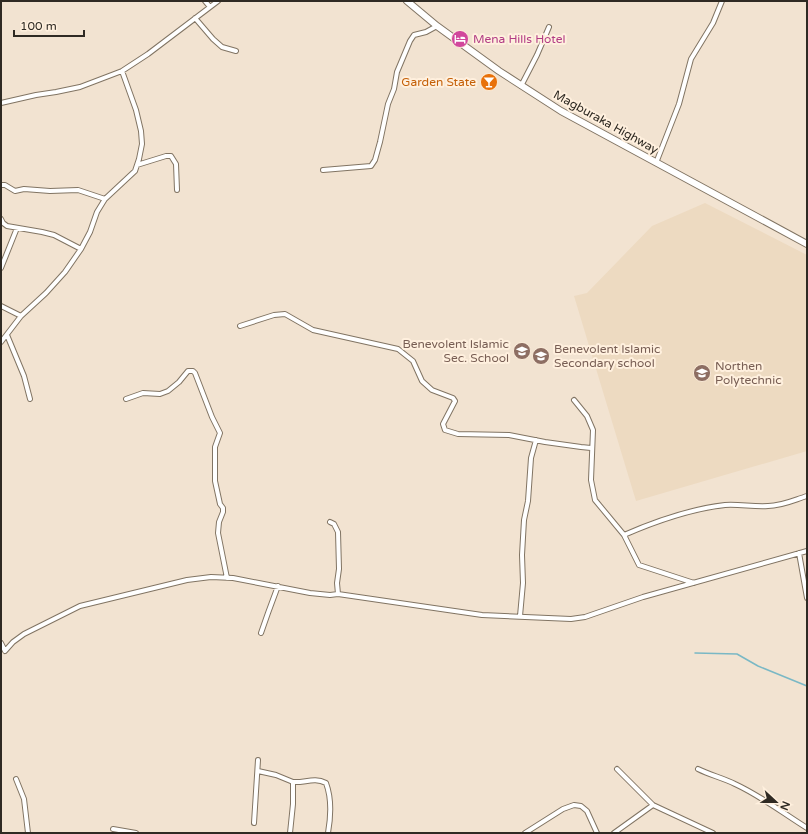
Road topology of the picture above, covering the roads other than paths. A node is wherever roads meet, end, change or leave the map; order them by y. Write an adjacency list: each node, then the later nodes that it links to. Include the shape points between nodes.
1 (204, 1): 5 (street)
2 (218, 1): 5 (street)
3 (408, 1): 7 (main road, Magburaka Highway)
4 (722, 1): 13 (street, via 713,23 691,59 679,104)
5 (210, 7): 6 (street)
6 (195, 18): 9 (street, via 222,47); 10 (street)
7 (437, 26): 11 (main road, Magburaka Highway); 15 (street, via 414,35 410,41 397,72 380,142 371,166)
8 (549, 27): 11 (street)
9 (236, 51)
10 (122, 71): 12 (street, via 80,87); 14 (street, via 141,131 142,144)
11 (521, 86): 13 (main road, Magburaka Highway)
12 (1, 103)
13 (656, 163): 21 (main road, Magburaka Highway)
14 (137, 165): 17 (street, via 171,156 176,164); 18 (street, via 135,171)
15 (323, 170)
16 (1, 185): 18 (street, via 15,191 78,190)
17 (177, 190)
18 (105, 199): 22 (street)
19 (1, 219): 20 (street, via 7,226)
20 (17, 228): 22 (street, via 54,235); 23 (street)
21 (807, 244)
22 (81, 249): 25 (street, via 46,294)
23 (1, 268)
24 (1, 306): 25 (street)
25 (21, 316): 27 (street)
26 (240, 326): 32 (street, via 285,314 313,330 398,349 413,361 422,381 432,390 455,401 443,424 446,430 458,434 509,435)
27 (7, 335): 28 (street); 29 (street, via 24,376)
28 (1, 342)
29 (30, 399)
30 (126, 399): 39 (street, via 142,393 160,394 168,391 188,371 195,373 220,433 215,447 215,480 223,508 218,533)
31 (574, 400): 33 (street, via 590,421 593,430)
32 (536, 440): 33 (street); 44 (street, via 531,458 524,520 524,583)
33 (592, 448): 36 (street, via 590,480 595,500)
34 (807, 496): 36 (street, via 769,506 734,505 691,511)
35 (330, 522): 42 (street, via 338,532)
36 (624, 535): 40 (street, via 639,565)
37 (807, 551): 38 (street)
38 (800, 554): 40 (street); 43 (street)
39 (227, 578): 41 (street); 46 (street, via 187,580 80,606 24,634 5,651)
40 (695, 583): 44 (street, via 642,597 585,617 571,619)
41 (278, 586): 42 (street, via 310,593); 45 (street)
42 (338, 594): 44 (street, via 482,615)
43 (807, 598)
44 (520, 616)
45 (262, 633)
46 (1, 643)
47 (258, 760): 50 (street)
48 (617, 768): 53 (street)
49 (698, 769): 55 (street, via 742,787)
50 (258, 771): 52 (street); 54 (street)
51 (16, 779): 57 (street, via 24,799)
52 (293, 782): 59 (street); 60 (street, via 312,779 326,782 331,804)
53 (653, 805): 63 (street); 64 (street)
54 (254, 823)
55 (807, 828)
56 (113, 829): 58 (street)
57 (28, 833)
58 (136, 833)
59 (290, 833)
60 (328, 833)
61 (525, 833): 62 (street, via 574,804 587,812)
62 (597, 833)
63 (614, 833)
64 (713, 833)

